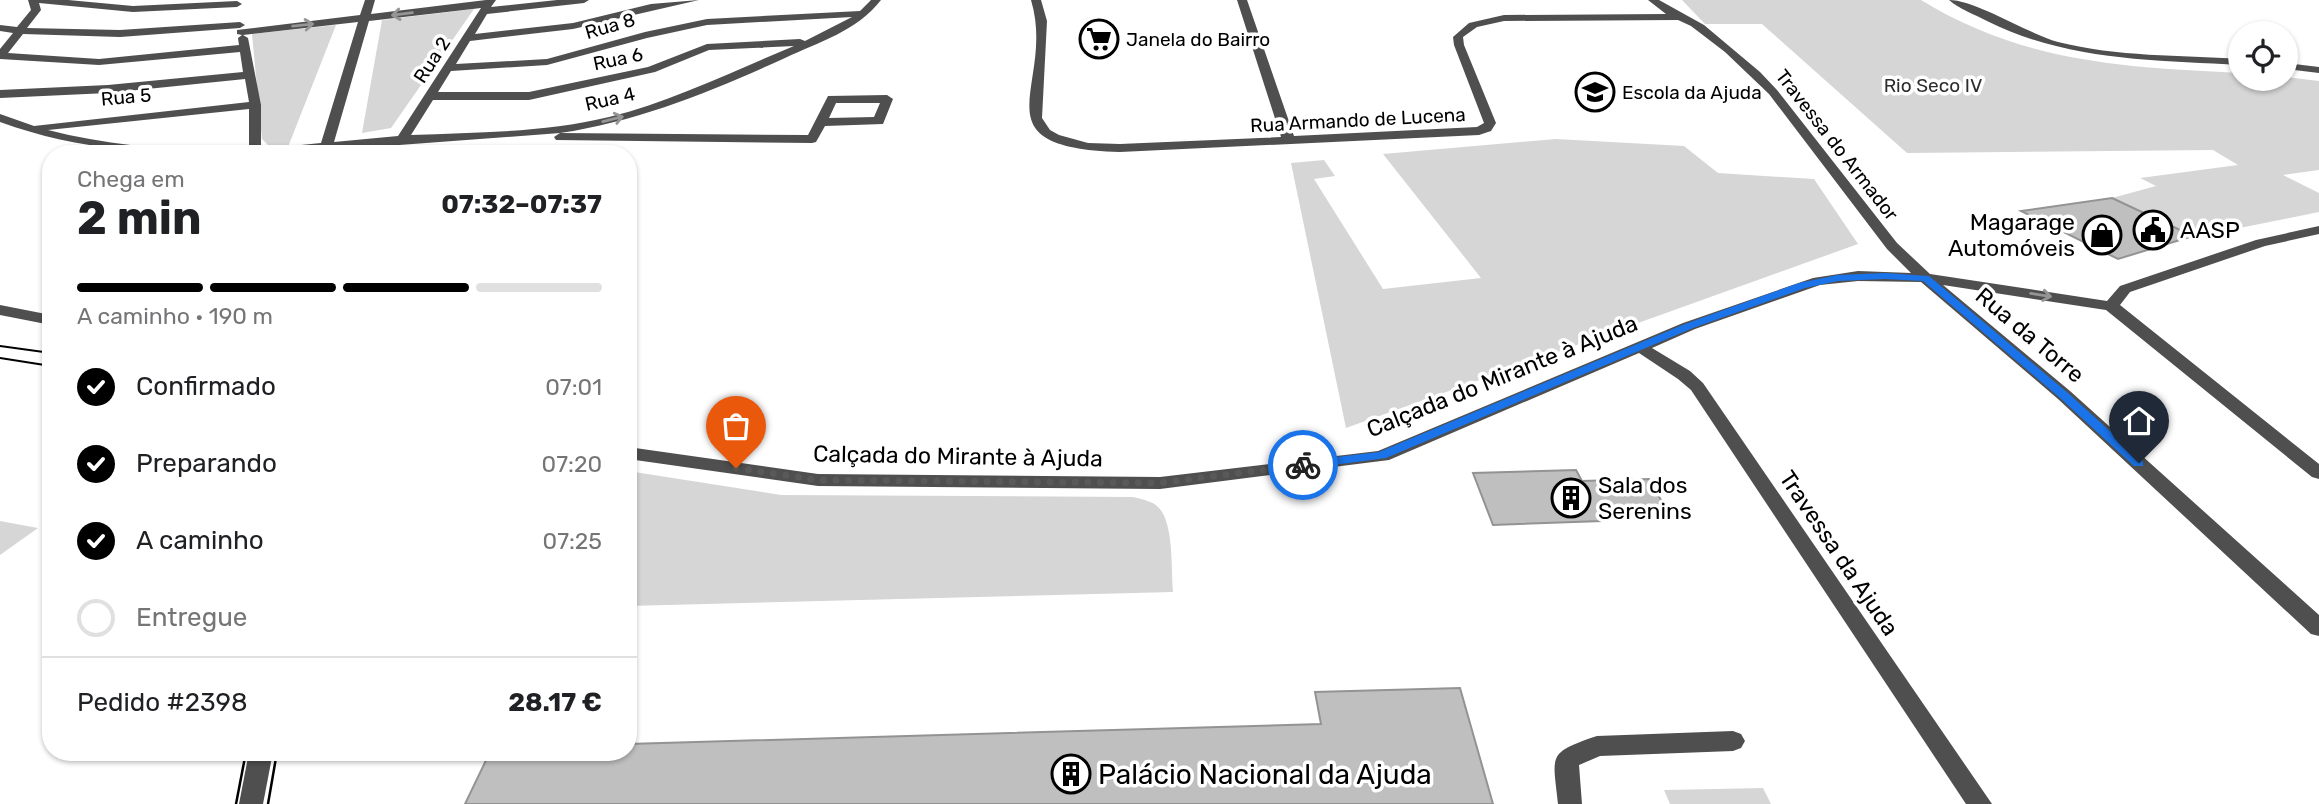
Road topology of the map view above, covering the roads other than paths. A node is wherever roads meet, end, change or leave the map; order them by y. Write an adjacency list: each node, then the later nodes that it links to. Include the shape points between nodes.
1 (34, 0): 10 (street, via 132,9); 17 (street, via 36,10)
2 (370, 0): 14 (street)
3 (584, 0): 11 (street)
4 (694, 0): 18 (street, via 573,26)
5 (876, 0): 12 (street, Rua 4)
6 (1036, 0): 36 (street, Rua Armando de Lucena, via 1042,29 1035,119 1048,134 1088,147 1120,148)
7 (1242, 0): 36 (street)
8 (1653, 0): 13 (street, Travessa do Armador)
9 (1954, 0): 22 (street, via 2004,26 2057,45 2112,54)
10 (236, 2): 16 (street)
11 (488, 5): 14 (street, one-way to 14); 18 (street, Rua 2)
12 (867, 13): 19 (street, Rua 4); 24 (street, Rua 8, via 707,22 547,62)
13 (1680, 17): 36 (street, Rua Armando de Lucena, via 1504,18 1479,23 1458,37 1489,116 1487,128 1468,133); 42 (street, Travessa do Armador, via 1699,26 1773,92 1892,246)
14 (365, 18): 16 (street, one-way to 14); 39 (street)
15 (0, 28): 17 (street)
16 (241, 28): 17 (street, via 129,34); 20 (street)
17 (21, 32): 21 (street)
18 (467, 38): 24 (street, Rua 2)
19 (811, 42): 28 (street, Rua 6, via 706,47 651,70 529,96); 34 (street, Rua 4, one-way to 19, via 606,121 664,106)
20 (244, 48): 21 (street, via 99,62); 26 (street)
21 (0, 56)
22 (2228, 61)
23 (2298, 67): 25 (street)
24 (447, 68): 28 (street, Rua 2)
25 (2319, 70)
26 (249, 75): 27 (street); 29 (street)
27 (0, 94)
28 (429, 96): 35 (street, Rua 2)
29 (255, 105): 33 (street, Rua 5); 38 (street)
30 (0, 118): 33 (street)
31 (821, 122): 31 (street, via 879,121 887,99 832,99); 34 (street, via 813,139)
32 (0, 128): 33 (street, Rua 5)
33 (26, 128): 37 (street, Rua 4)
34 (497, 137): 35 (street, Rua 4)
35 (402, 139): 40 (street, Rua 4)
36 (1289, 141)
37 (118, 145)
38 (255, 145)
39 (327, 145)
40 (360, 145)
41 (2319, 230): 43 (street, via 2261,243 2125,289)
42 (1925, 278): 43 (street, Calçada do Mirante à Ajuda, one-way to 43); 46 (street, Calçada do Mirante à Ajuda, via 1858,276 1818,281); 49 (street, Rua da Torre, via 2064,395)
43 (2110, 306): 48 (street)
44 (0, 310): 45 (street)
45 (42, 318)
46 (1640, 347): 47 (street, Calçada do Mirante à Ajuda, via 1382,456 1160,483 818,480); 54 (street, Travessa da Ajuda, via 1697,387)
47 (637, 454)
48 (2319, 473)
49 (2319, 628)
50 (1733, 741): 53 (street, via 1597,746 1566,760)
51 (259, 761): 52 (street)
52 (251, 804)
53 (1570, 804)
54 (1980, 804)

